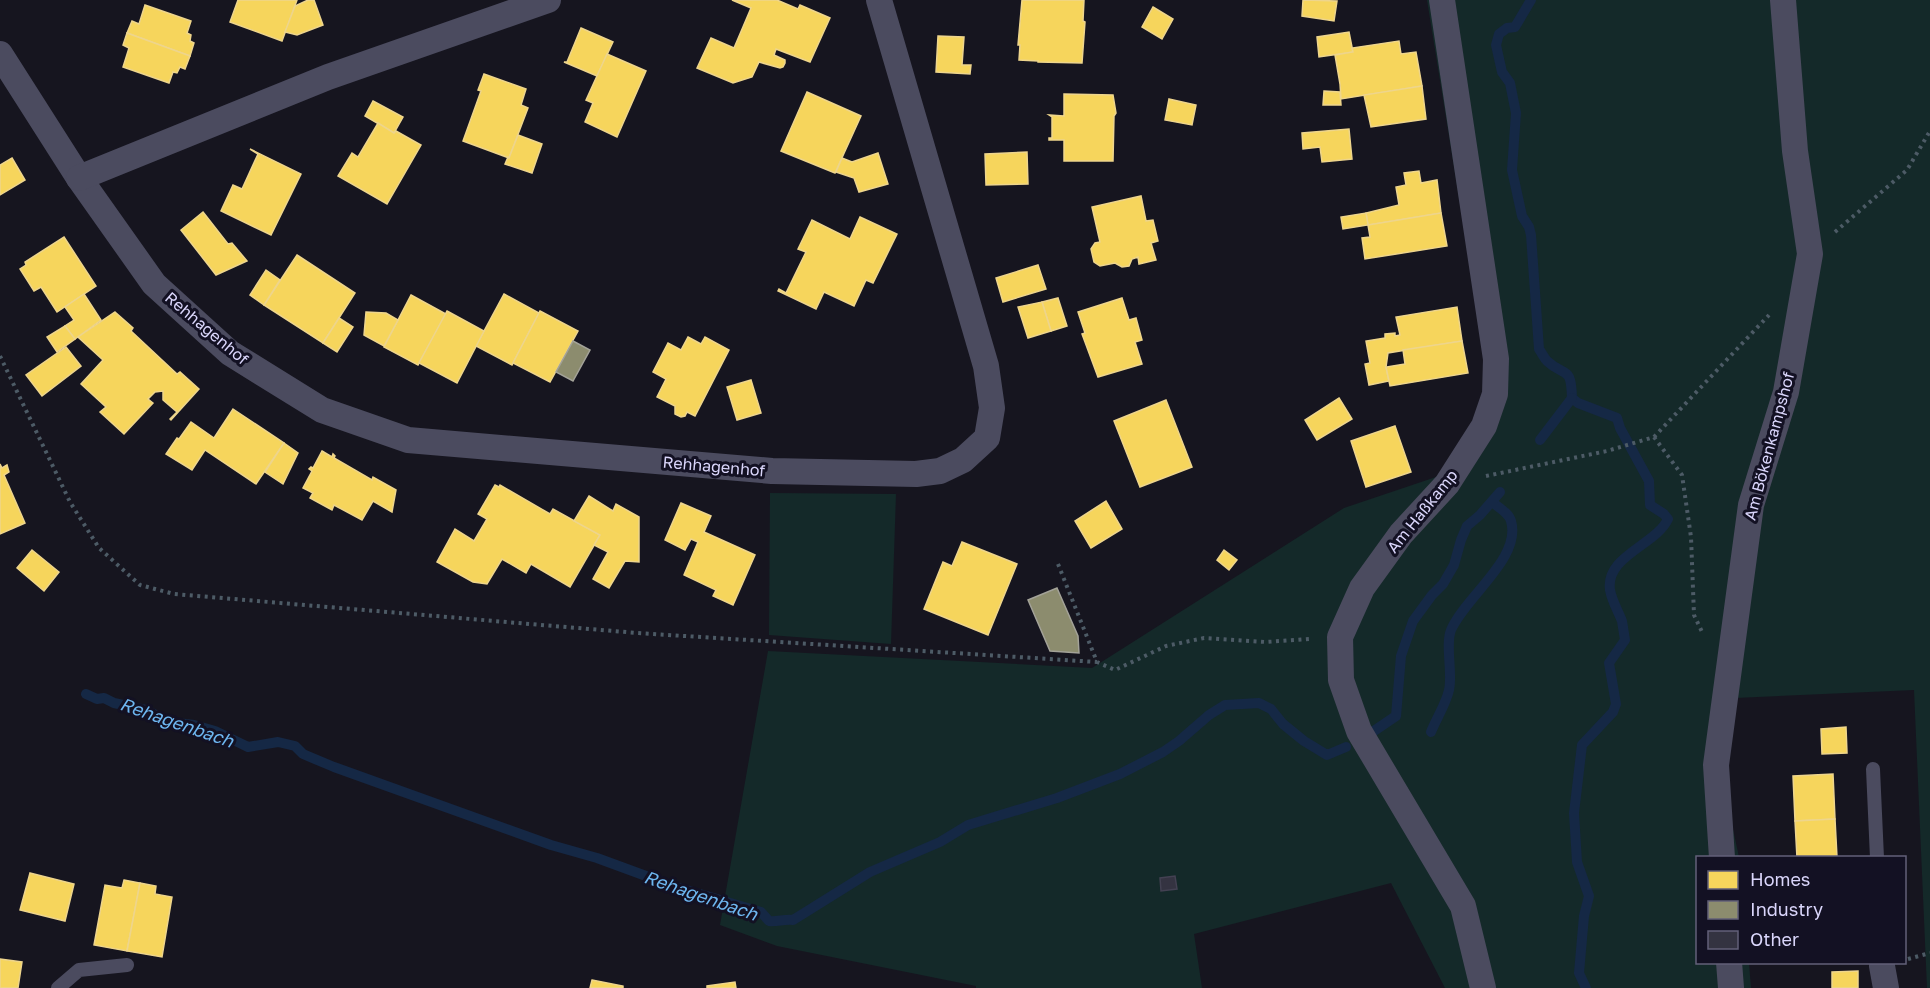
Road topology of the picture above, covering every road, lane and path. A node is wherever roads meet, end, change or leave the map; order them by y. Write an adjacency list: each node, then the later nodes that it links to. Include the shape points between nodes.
1 (548, 0): 7 (street, via 328,77)
2 (879, 0): 7 (street, Rehhagenhof, via 986,366 992,408 987,438 963,460 940,471 772,471 408,440 322,410 230,352 154,284)
3 (1442, 0): 12 (street, Am Haßkamp, via 1496,359 1495,394 1484,426)
4 (1783, 0): 8 (street, Am Bökenkampshof, via 1795,151)
5 (0, 54): 7 (street, Rehhagenhof)
6 (1930, 131): 8 (path, via 1907,170)
7 (80, 178)
8 (1810, 254): 16 (street, Am Bökenkampshof, via 1786,392 1750,505)
9 (1774, 310): 11 (path)
10 (0, 356): 15 (path, via 70,502 99,548 140,585 174,594 637,633)
11 (1654, 437): 12 (path, via 1607,451); 16 (path, via 1682,475 1691,537 1694,615)
12 (1447, 484): 14 (street, Am Haßkamp, via 1401,534 1362,588)
13 (1058, 564): 15 (path)
14 (1340, 637): 15 (path, via 1266,642 1204,638 1166,646 1115,669); 25 (street, Am Haßkamp, via 1341,680 1359,731 1463,906)
15 (1097, 662)
16 (1725, 683): 18 (street, Am Bökenkampshof, via 1716,765)
17 (1873, 769): 19 (lane)
18 (1722, 856)
19 (1877, 856)
20 (1930, 953): 21 (path)
21 (1906, 962)
22 (1729, 964): 26 (street)
23 (127, 965): 24 (lane, via 79,970)
24 (58, 988)
25 (1483, 988)
26 (1731, 988)

